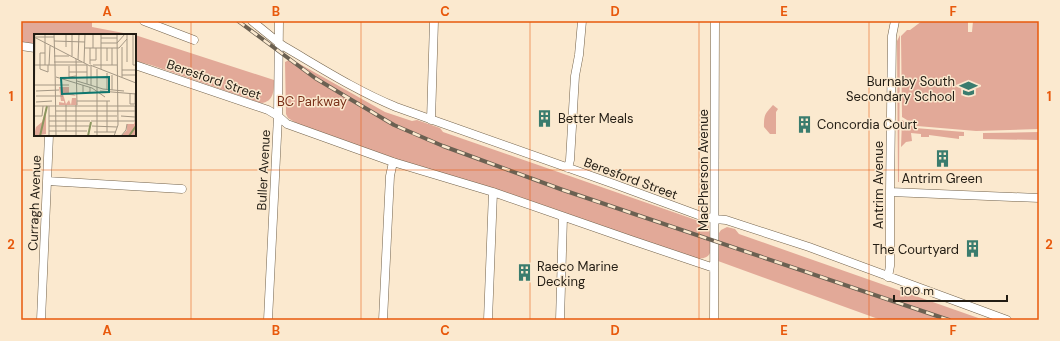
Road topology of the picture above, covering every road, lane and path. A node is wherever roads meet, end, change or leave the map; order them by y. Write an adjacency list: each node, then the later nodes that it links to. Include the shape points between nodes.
1 (144, 21): 8 (street)
2 (252, 21): 9 (street, Beresford Street)
3 (279, 21): 9 (street, Buller Avenue)
4 (434, 21): 14 (street)
5 (582, 21): 17 (street)
6 (715, 21): 24 (street, MacPherson Avenue)
7 (895, 21): 21 (street, Antrim Avenue, via 892,36)
8 (194, 40)
9 (279, 43): 13 (street, Buller Avenue); 14 (street, Beresford Street, via 378,100)
10 (21, 46): 11 (street)
11 (34, 48)
12 (136, 65): 13 (street, Beresford Street, via 268,110)
13 (278, 116): 16 (street, Beresford Street, via 287,124); 28 (street, Buller Avenue)
14 (431, 120): 17 (street, Beresford Street)
15 (49, 136): 18 (street, Curragh Avenue)
16 (393, 162): 20 (street, Beresford Street); 29 (street, via 390,176)
17 (568, 168): 24 (street, Beresford Street)
18 (48, 181): 19 (street); 27 (street, Curragh Avenue)
19 (182, 189)
20 (493, 192): 23 (street, Beresford Street); 30 (street)
21 (890, 192): 22 (street); 26 (street, Antrim Avenue)
22 (1039, 198)
23 (563, 217): 25 (street, Beresford Street); 31 (street)
24 (715, 219): 25 (street, MacPherson Avenue); 26 (street, Beresford Street, via 726,220 794,242)
25 (714, 268): 32 (street, MacPherson Avenue)
26 (888, 277): 33 (street, Beresford Street)
27 (41, 320)
28 (268, 320)
29 (383, 320)
30 (488, 320)
31 (560, 320)
32 (714, 320)
33 (1007, 320)

